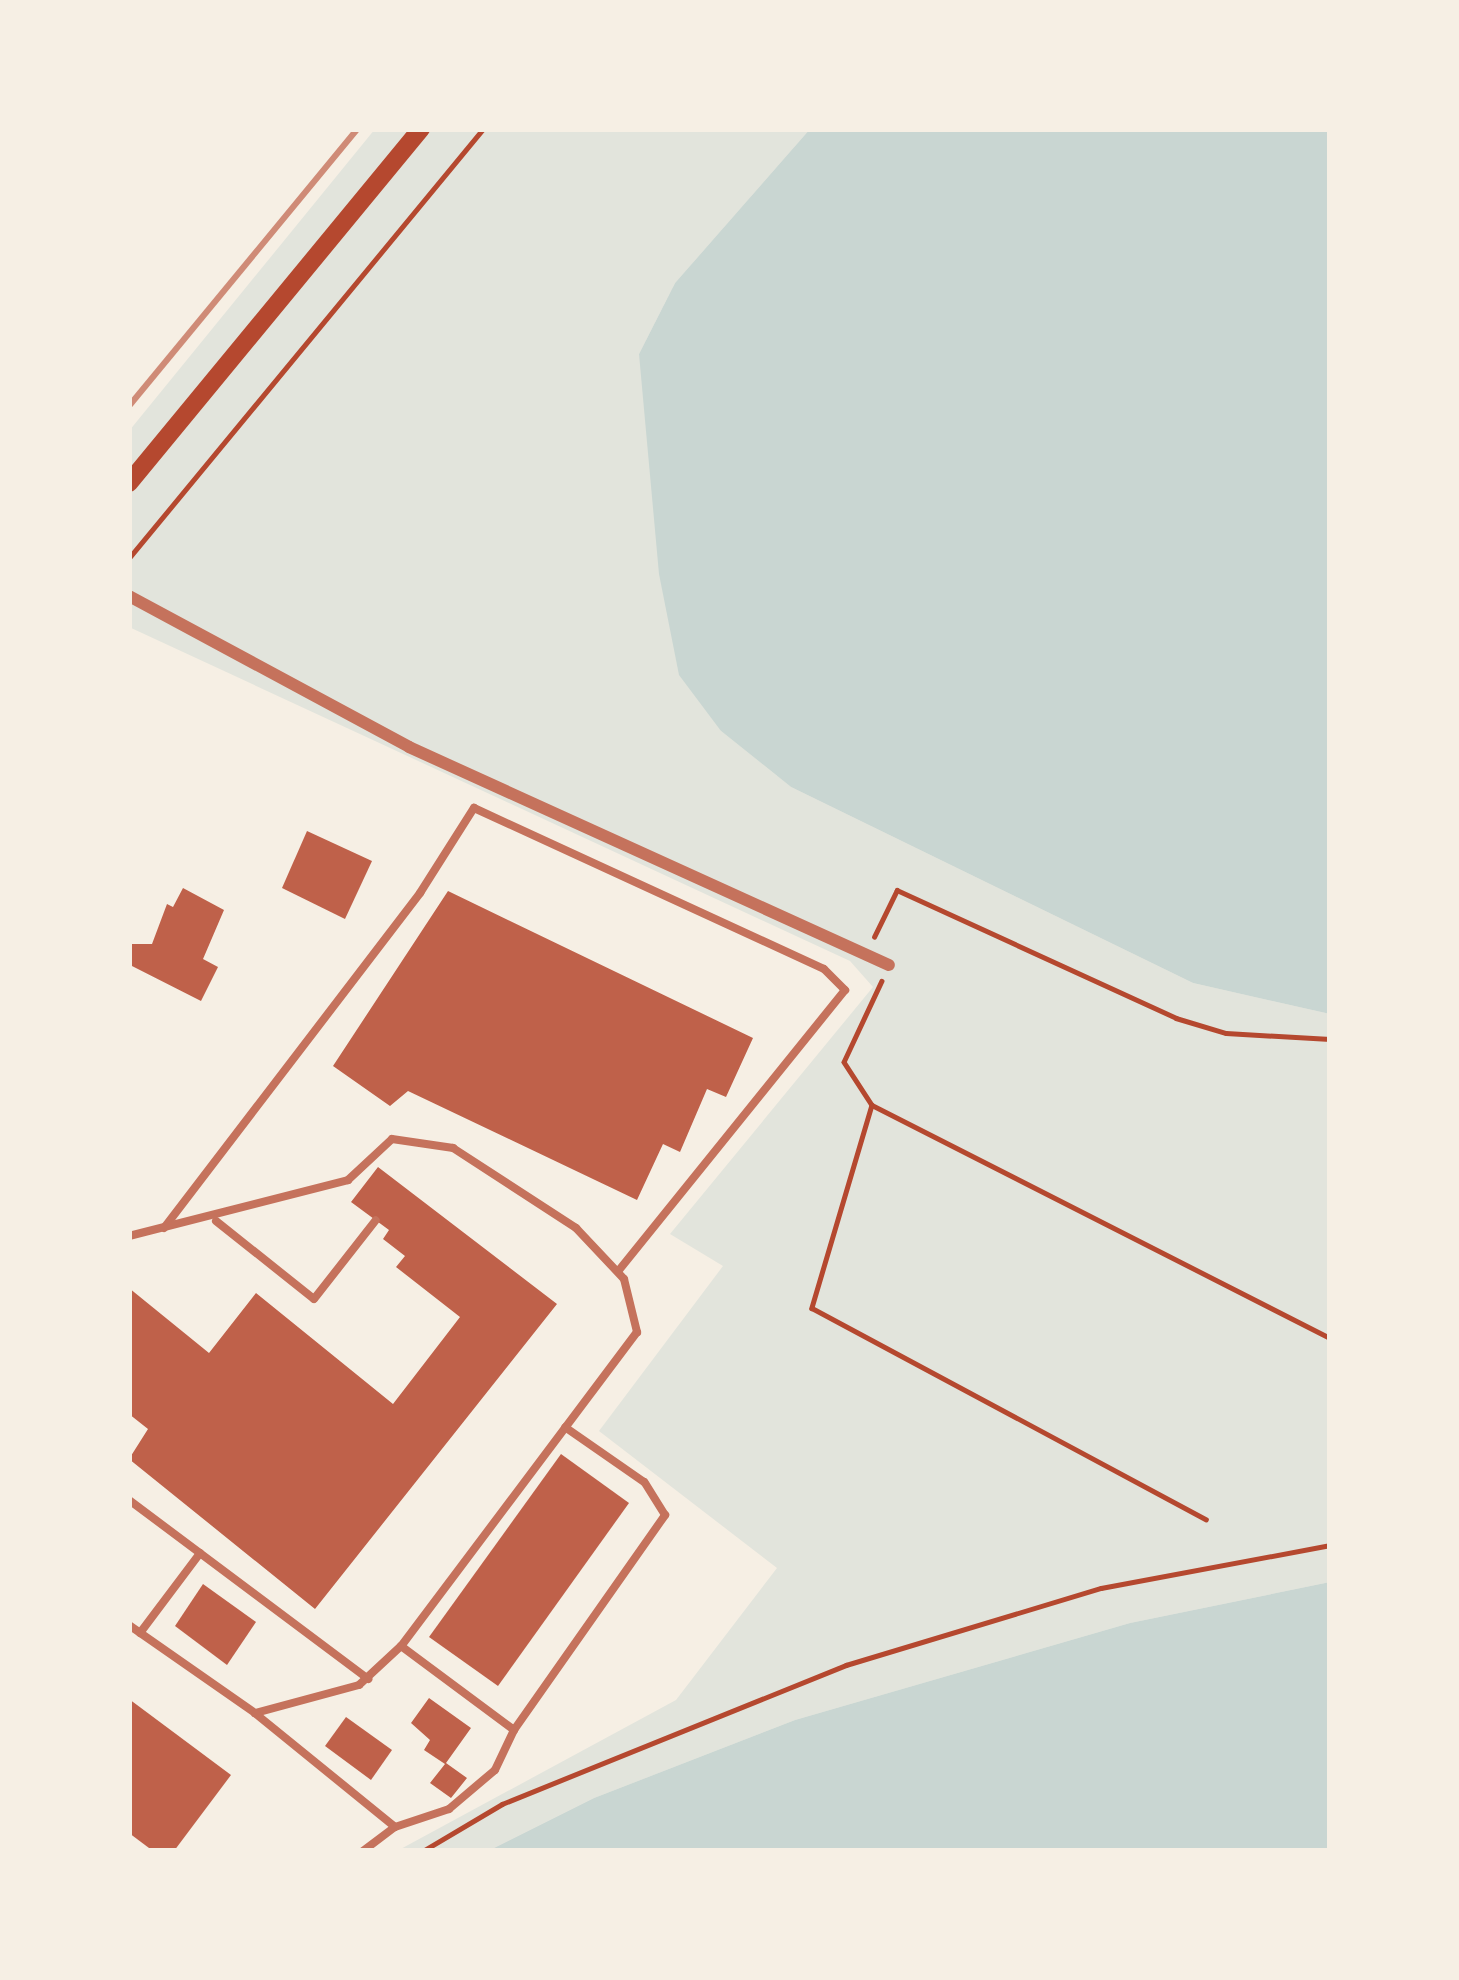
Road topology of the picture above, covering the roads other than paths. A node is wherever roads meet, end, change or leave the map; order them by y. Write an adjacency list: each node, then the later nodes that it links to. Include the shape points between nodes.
1 (421, 129): 2 (main road)
2 (129, 483)
3 (129, 596): 4 (street, via 409,747)
4 (889, 965)
5 (215, 1220): 6 (lane, via 314,1299); 7 (lane); 9 (lane, via 348,1180 392,1139 453,1148 576,1228)
6 (376, 1220)
7 (164, 1230): 8 (lane); 9 (lane, via 420,893 474,808 824,969 844,990)
8 (129, 1236)
9 (617, 1271): 10 (lane, via 637,1332)
10 (565, 1427): 15 (lane); 18 (lane, via 644,1482 665,1515)
11 (129, 1499): 12 (lane)
12 (200, 1552): 14 (lane); 16 (lane)
13 (129, 1625): 14 (lane)
14 (140, 1633): 17 (lane)
15 (401, 1646): 16 (lane); 18 (lane)
16 (368, 1679): 17 (lane)
17 (255, 1713): 19 (lane)
18 (514, 1730): 19 (lane, via 495,1770 449,1809)
19 (395, 1827): 20 (lane)
20 (363, 1851)

